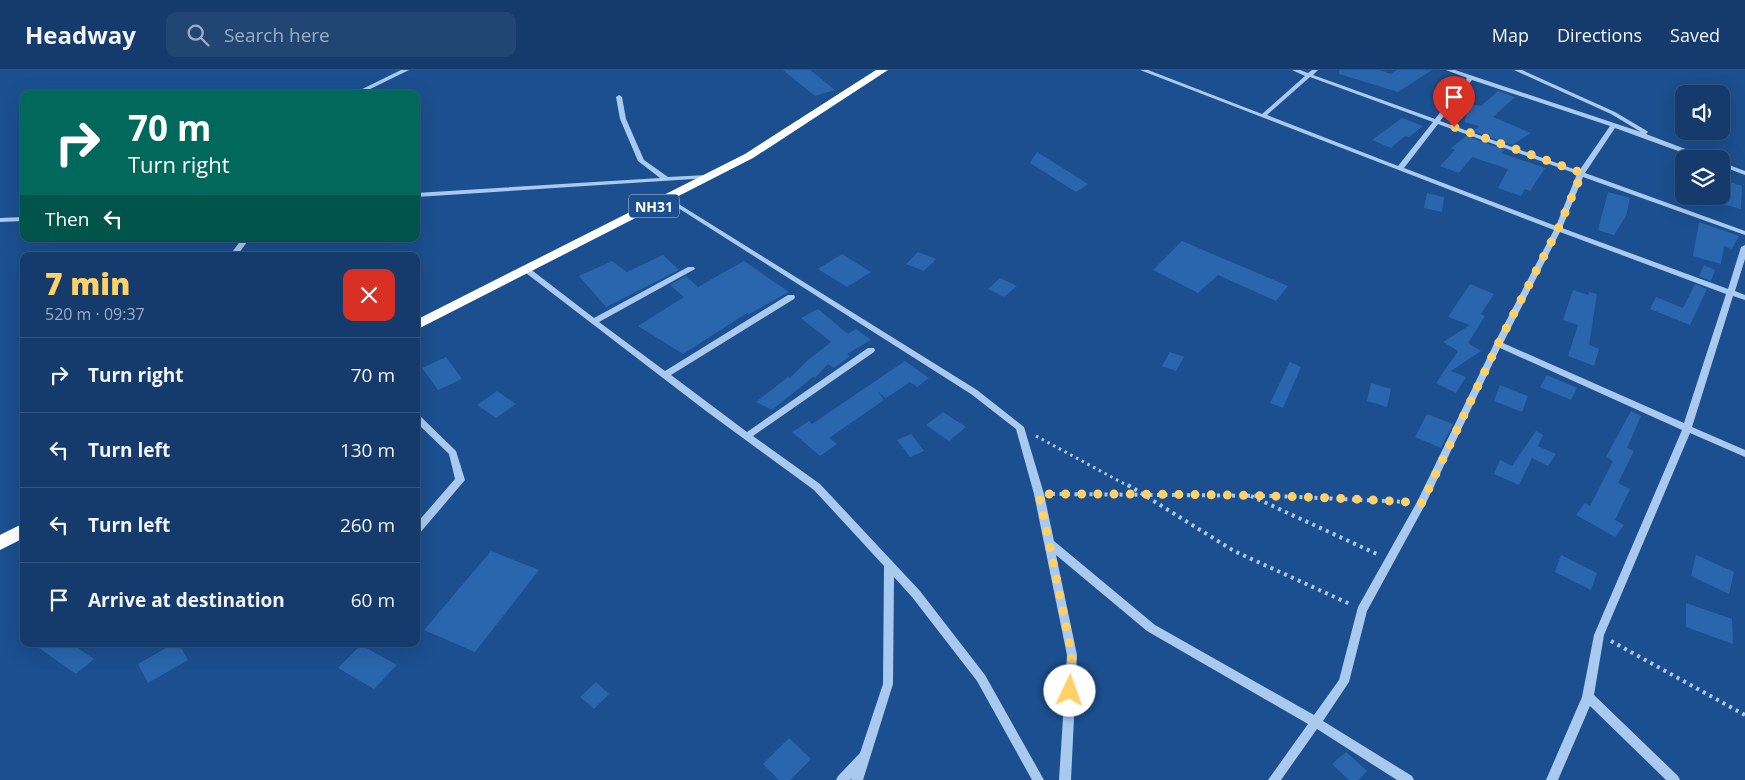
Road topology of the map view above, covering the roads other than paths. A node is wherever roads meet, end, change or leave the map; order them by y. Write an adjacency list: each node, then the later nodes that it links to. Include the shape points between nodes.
1 (406, 70): 9 (street)
2 (883, 70): 20 (highway, NH31, via 749,156)
3 (1146, 70): 11 (street)
4 (1295, 70): 7 (street)
5 (1449, 70): 8 (street)
6 (1517, 70): 14 (street, via 1613,113)
7 (1312, 72): 11 (street); 12 (street)
8 (1471, 77): 12 (street); 13 (street)
9 (364, 90)
10 (619, 97): 21 (street, via 623,119 641,161)
11 (1263, 116): 17 (street)
12 (1436, 121): 17 (street); 18 (street)
13 (1614, 125): 14 (street); 18 (street)
14 (1658, 140): 15 (street)
15 (1684, 150)
16 (1730, 167): 19 (street)
17 (1400, 168): 26 (street)
18 (1582, 173): 26 (street); 27 (street)
19 (1745, 173)
20 (708, 177): 21 (street); 23 (highway, NH31)
21 (667, 180): 22 (street)
22 (420, 194)
23 (667, 199): 30 (highway, NH31); 45 (street, via 974,392 1020,427)
24 (20, 218): 25 (street)
25 (0, 220)
26 (1558, 229): 31 (street); 36 (street)
27 (1745, 233)
28 (1745, 247): 31 (street)
29 (691, 269): 34 (street)
30 (526, 270): 34 (street); 35 (highway, NH31)
31 (1730, 292): 33 (street); 40 (street)
32 (791, 297): 38 (street)
33 (1745, 298)
34 (594, 322): 38 (street)
35 (420, 324)
36 (1498, 344): 40 (street); 49 (street, via 1422,503 1362,610 1344,682)
37 (871, 350): 41 (street)
38 (665, 375): 41 (street)
39 (420, 421): 43 (street, via 453,453 460,480)
40 (1687, 429): 42 (street); 48 (street, via 1600,635)
41 (747, 436): 47 (street, via 818,487)
42 (1745, 454)
43 (420, 526)
44 (20, 532): 46 (highway)
45 (1049, 542): 49 (street, via 1151,628); 54 (street, via 1072,655)
46 (0, 543)
47 (889, 564): 50 (street, via 888,684); 53 (street, via 981,678)
48 (1588, 698): 57 (street); 58 (street)
49 (1315, 722): 55 (street); 56 (street)
50 (864, 756): 51 (street); 52 (street)
51 (842, 780)
52 (858, 780)
53 (1038, 780)
54 (1066, 780)
55 (1274, 780)
56 (1408, 780)
57 (1552, 780)
58 (1674, 780)

